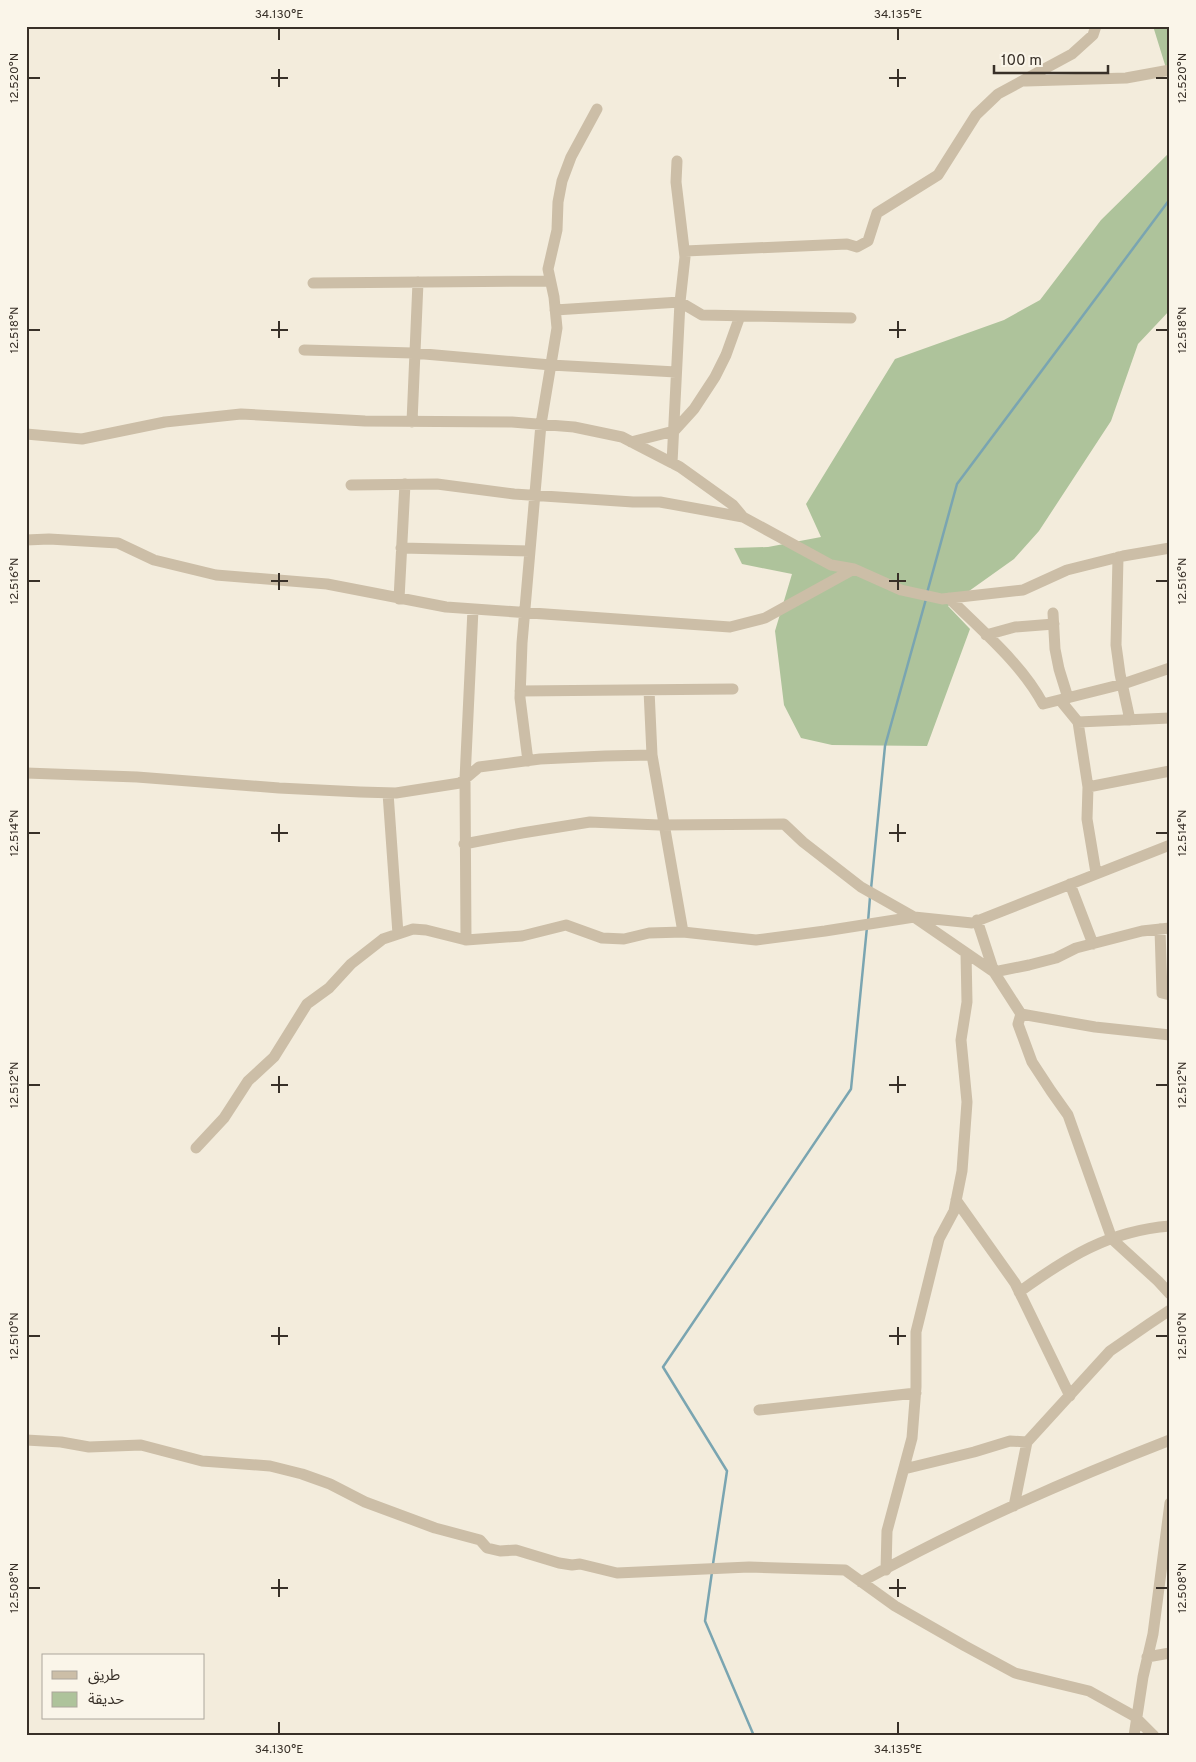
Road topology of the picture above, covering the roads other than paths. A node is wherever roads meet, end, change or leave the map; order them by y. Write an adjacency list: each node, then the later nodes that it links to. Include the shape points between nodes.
1 (1096, 26): 3 (street, via 1093,35 1072,54)
2 (1170, 70): 3 (street, via 1126,78)
3 (1022, 82): 6 (street, via 998,94 976,115 938,175 877,213 868,241 858,247 847,244)
4 (597, 109): 7 (street, via 571,156 562,181 557,230 548,270)
5 (677, 161): 6 (street, via 676,182)
6 (685, 252): 10 (street)
7 (550, 281): 8 (street); 11 (street)
8 (418, 282): 9 (street); 15 (street)
9 (313, 284)
10 (680, 302): 11 (street); 12 (street, via 702,315); 17 (street)
11 (555, 310): 16 (street, via 557,328)
12 (740, 316): 13 (street); 20 (street, via 715,377 694,409)
13 (851, 318)
14 (304, 350): 15 (street)
15 (415, 353): 16 (street); 18 (street)
16 (551, 365): 17 (street); 19 (street)
17 (676, 372): 20 (street)
18 (412, 422): 19 (street); 21 (street, via 241,414 165,422 82,439)
19 (541, 424): 22 (street, via 574,427 622,437); 26 (street)
20 (674, 431): 22 (street); 23 (street)
21 (26, 434)
22 (631, 442): 23 (street)
23 (672, 463): 27 (street, via 734,505)
24 (405, 484): 25 (street); 26 (street, via 437,484); 29 (street)
25 (351, 485)
26 (535, 496): 27 (street, via 660,502); 31 (street)
27 (744, 517): 33 (street, via 831,565)
28 (26, 540): 35 (street, via 118,543 154,560 216,575 327,584)
29 (401, 548): 31 (street); 35 (street)
30 (1170, 548): 32 (street)
31 (530, 551): 37 (street)
32 (1118, 558): 34 (street, via 1067,570 1023,590); 40 (street, via 1116,646)
33 (854, 569): 34 (street, via 901,590); 37 (street, via 765,618 730,627)
34 (949, 598): 38 (street)
35 (399, 599): 36 (street)
36 (473, 609): 37 (street); 52 (street)
37 (525, 613): 43 (street)
38 (986, 635): 44 (street, via 1036,689 1043,704); 44 (street, via 1053,618)
39 (1170, 668): 40 (street)
40 (1123, 684): 44 (street); 46 (street)
41 (733, 689): 42 (street)
42 (649, 690): 43 (street); 48 (street)
43 (520, 692): 49 (street)
44 (1064, 699): 47 (street)
45 (1170, 718): 46 (street)
46 (1130, 720): 47 (street)
47 (1078, 722): 53 (street)
48 (652, 755): 49 (street); 55 (street)
49 (528, 761): 52 (street, via 478,767)
50 (1170, 771): 53 (street)
51 (26, 773): 54 (street)
52 (465, 779): 54 (street, via 460,783); 56 (street)
53 (1088, 787): 58 (street, via 1087,820)
54 (388, 792): 64 (street)
55 (664, 825): 56 (street, via 590,822); 60 (street, via 784,824 861,887); 63 (street)
56 (464, 844): 65 (street)
57 (1170, 845): 58 (street)
58 (1096, 873): 59 (street)
59 (1070, 884): 61 (street); 66 (street)
60 (914, 917): 61 (street); 63 (street, via 756,940); 67 (street)
61 (977, 920): 68 (street)
62 (1165, 929): 66 (street, via 1142,931); 69 (street, via 1162,993)
63 (683, 932): 65 (street, via 649,933 624,939 602,938 566,925 522,936)
64 (398, 934): 65 (street, via 413,929 426,930); 72 (street, via 384,939 307,1004 274,1057 248,1080 224,1118)
65 (466, 940)
66 (1094, 944): 68 (street, via 1056,958)
67 (966, 953): 68 (street); 73 (street, via 968,1002 961,1040 967,1102 962,1171)
68 (994, 972): 70 (street)
69 (1170, 995)
70 (1021, 1014): 71 (street, via 1095,1027); 75 (street, via 1018,1024 1032,1062 1068,1115)
71 (1170, 1035)
72 (196, 1148)
73 (956, 1200): 76 (street); 79 (street, via 939,1239 916,1332)
74 (1170, 1226): 75 (street)
75 (1112, 1239): 76 (street, via 1091,1246); 77 (street)
76 (1019, 1292): 80 (street)
77 (1170, 1294)
78 (1170, 1310): 80 (street, via 1110,1352)
79 (916, 1393): 81 (street); 85 (street, via 912,1438)
80 (1070, 1396): 84 (street)
81 (759, 1410)
82 (26, 1440): 90 (street, via 89,1447 141,1444 202,1461 270,1466 330,1484 365,1502 435,1528 480,1540 487,1548 516,1550 572,1566 580,1564 624,1573 749,1567 845,1570)
83 (1170, 1440): 87 (street)
84 (1027, 1442): 85 (street, via 1010,1441); 87 (street)
85 (904, 1469): 89 (street, via 887,1531)
86 (1170, 1503): 88 (street)
87 (1014, 1506): 89 (street)
88 (1167, 1538): 92 (street)
89 (886, 1570): 90 (street)
90 (861, 1582): 93 (street, via 895,1606 1015,1672 1089,1691)
91 (1170, 1653): 92 (street)
92 (1147, 1657): 93 (street)
93 (1137, 1719): 94 (street); 95 (street)
94 (1134, 1736)
95 (1154, 1736)

